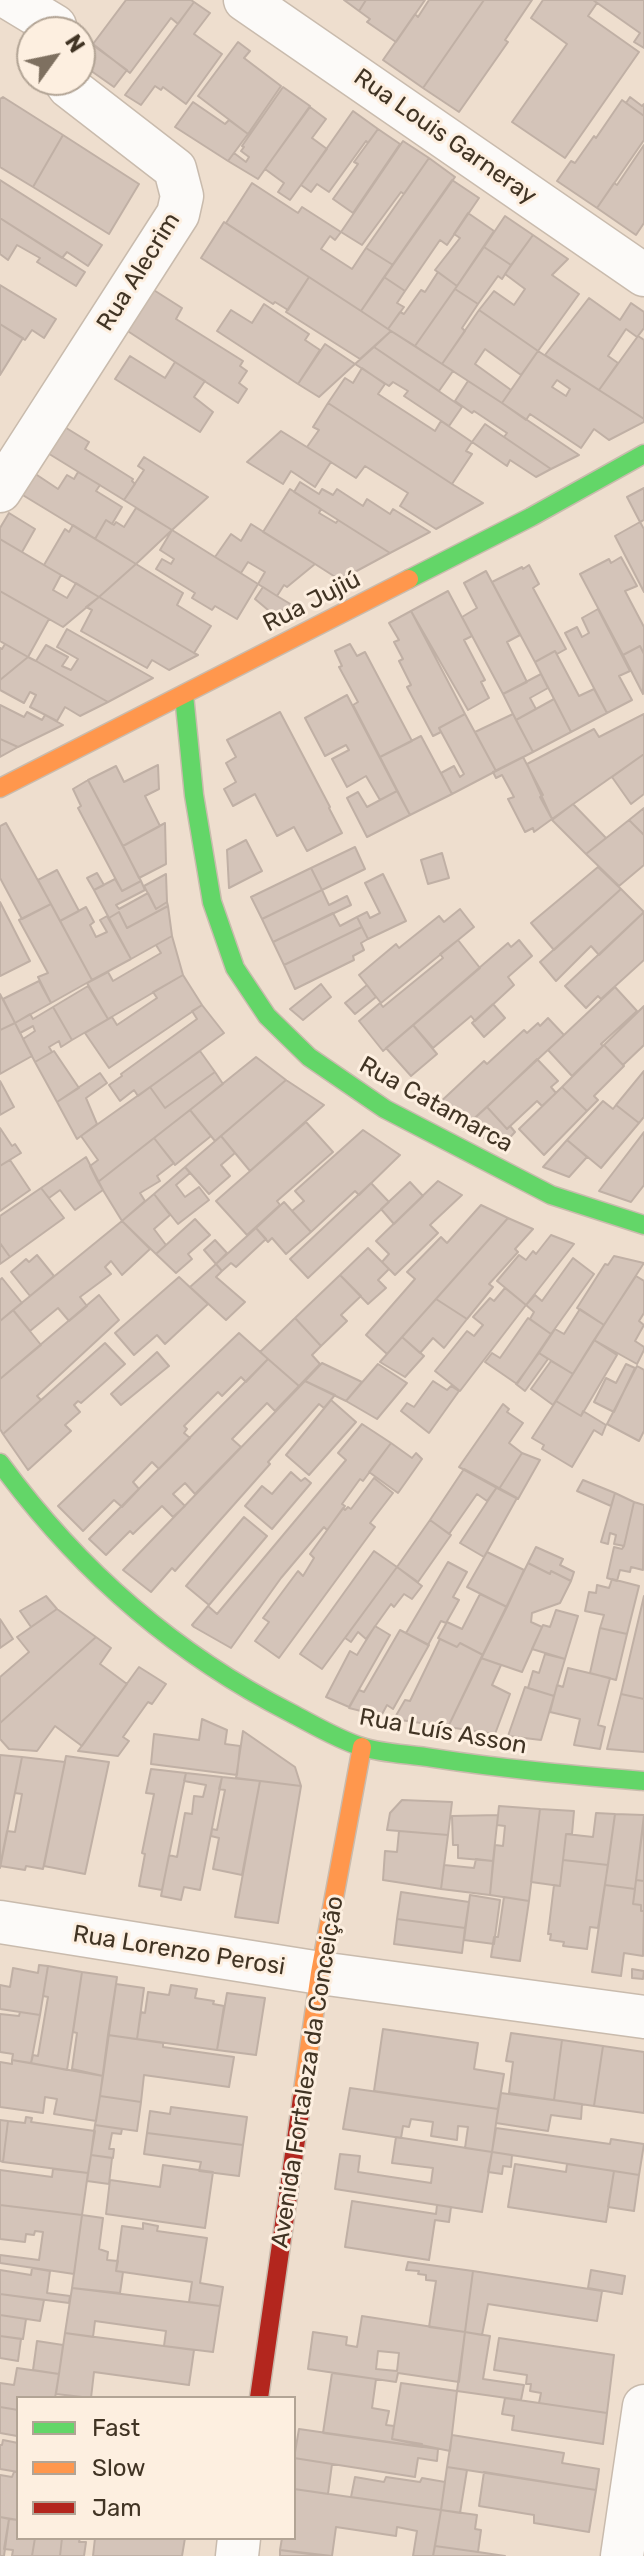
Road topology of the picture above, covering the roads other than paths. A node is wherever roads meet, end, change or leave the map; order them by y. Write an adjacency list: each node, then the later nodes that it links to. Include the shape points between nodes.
1 (12, 0): 3 (street)
2 (245, 0): 5 (street, Rua Louis Garneray)
3 (53, 16)
4 (81, 96): 7 (street, Rua Alecrim, via 175,169 182,196 178,214)
5 (644, 275)
6 (644, 454): 8 (street, Rua Jujiú)
7 (0, 491)
8 (184, 695): 9 (street, Rua Jujiú); 10 (street, Rua Catamarca, via 212,902 235,968 267,1016 309,1057 385,1109 551,1195)
9 (0, 788)
10 (644, 1225)
11 (0, 1463): 12 (street, Rua Luís Asson, via 77,1557 146,1620 276,1707)
12 (362, 1747): 13 (street, Rua Luís Asson, via 511,1770); 15 (street, Avenida Fortaleza da Conceição)
13 (644, 1781)
14 (0, 1922): 15 (street, Rua Lorenzo Perosi)
15 (320, 1973): 16 (street, Rua Lorenzo Perosi); 17 (street, Avenida Fortaleza da Conceição)
16 (644, 2017)
17 (259, 2396)
18 (644, 2406): 19 (street)
19 (622, 2556)

